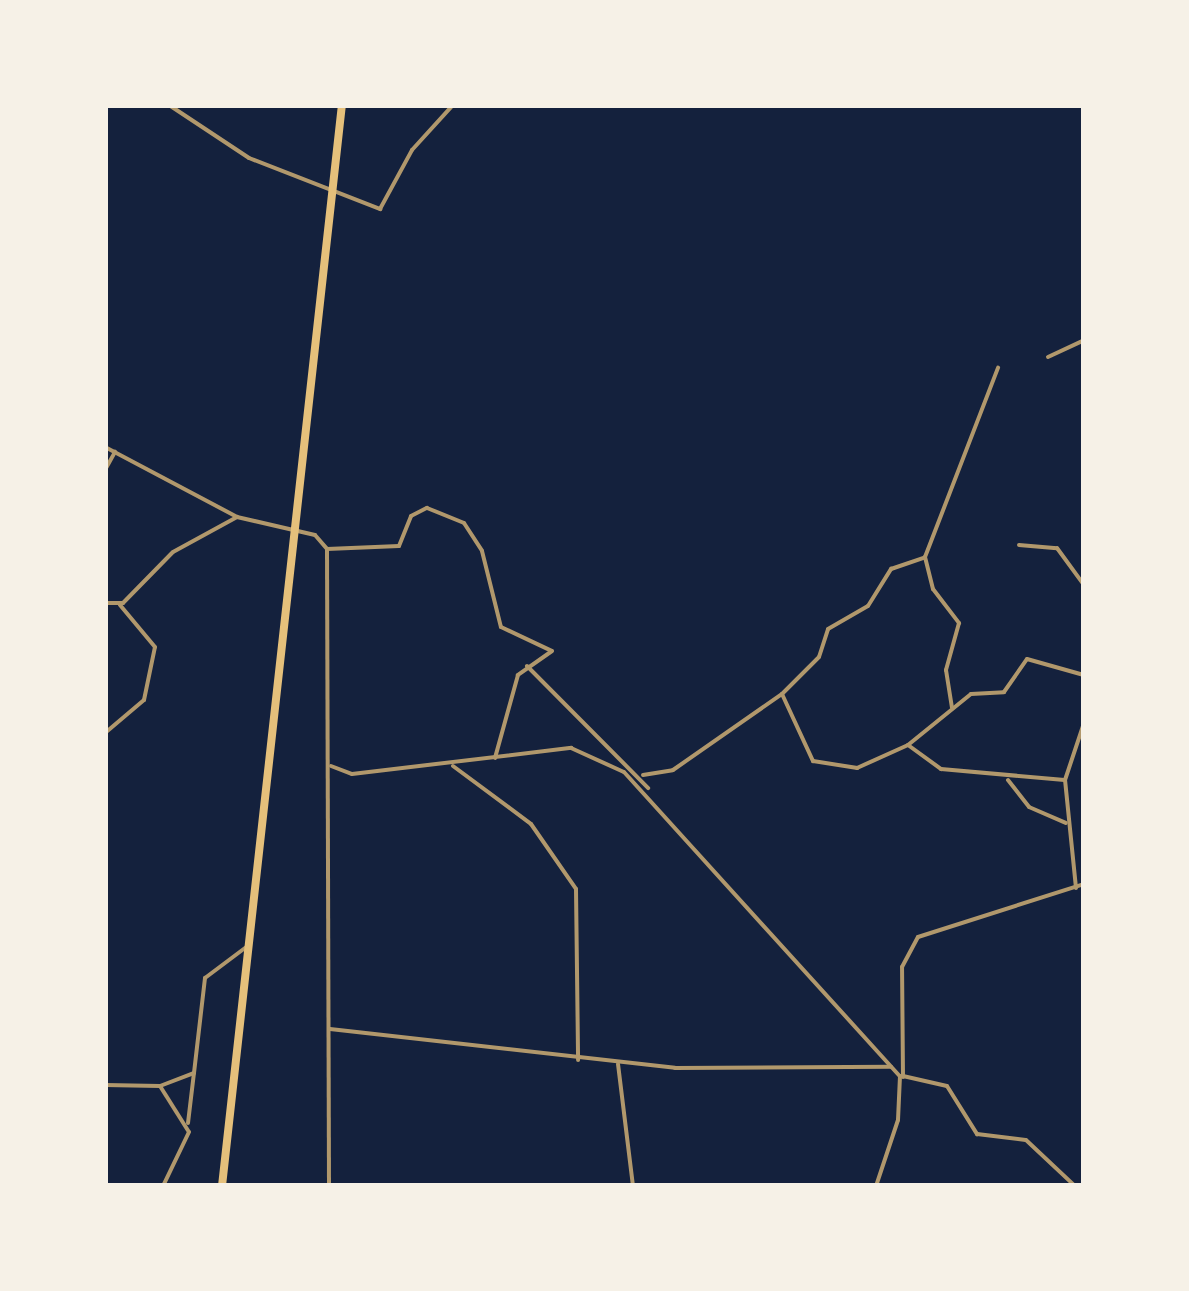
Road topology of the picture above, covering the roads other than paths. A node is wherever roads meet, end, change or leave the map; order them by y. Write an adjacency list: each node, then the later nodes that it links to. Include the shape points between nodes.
1 (169, 105): 4 (street, via 249,158)
2 (342, 105): 4 (highway)
3 (454, 105): 4 (street, via 412,150 385,208)
4 (331, 191): 12 (highway)
5 (1084, 340): 6 (street)
6 (1048, 358)
7 (998, 368): 15 (street)
8 (105, 447): 9 (street)
9 (116, 452): 10 (street); 11 (street)
10 (105, 470)
11 (237, 517): 12 (street); 18 (street, via 173,552)
12 (294, 528): 14 (street); 36 (highway)
13 (1018, 544): 16 (street, via 1056,548)
14 (327, 549): 19 (street, via 399,546 411,516 447,510 480,544 502,626 552,648); 28 (street)
15 (925, 558): 21 (street, via 891,569 868,606 828,629 819,657); 22 (street, via 932,589 958,622 946,670)
16 (1084, 584)
17 (105, 603): 18 (street)
18 (120, 605): 24 (street, via 155,647 144,700)
19 (527, 666): 26 (street, via 510,692); 29 (street)
20 (1084, 674): 22 (street, via 1027,658 1004,692 976,692)
21 (782, 694): 25 (street, via 813,761 857,768); 29 (street, via 673,770)
22 (952, 708): 25 (street)
23 (1084, 723): 31 (street)
24 (105, 733)
25 (908, 745): 30 (street, via 941,768)
26 (496, 758): 27 (street); 32 (street, via 586,750)
27 (453, 765): 28 (street, via 352,774); 38 (street, via 531,824 576,889)
28 (331, 766): 37 (street)
29 (643, 775): 32 (street)
30 (1008, 780): 31 (street); 33 (street, via 1029,807)
31 (1065, 780): 33 (street)
32 (649, 792): 40 (street)
33 (1066, 823): 35 (street)
34 (1084, 884): 35 (street)
35 (1076, 888): 42 (street, via 918,938 902,967)
36 (249, 946): 41 (street, via 205,978); 47 (highway)
37 (330, 1029): 38 (street); 48 (street)
38 (578, 1060): 39 (street)
39 (618, 1064): 40 (street); 49 (street)
40 (891, 1067): 42 (street)
41 (194, 1073): 44 (street); 45 (street)
42 (903, 1079): 50 (street); 51 (street, via 947,1086 977,1134 1026,1140)
43 (105, 1085): 44 (street)
44 (160, 1086): 45 (street)
45 (188, 1128): 46 (street)
46 (162, 1186)
47 (222, 1186)
48 (328, 1186)
49 (633, 1186)
50 (876, 1186)
51 (1075, 1186)

